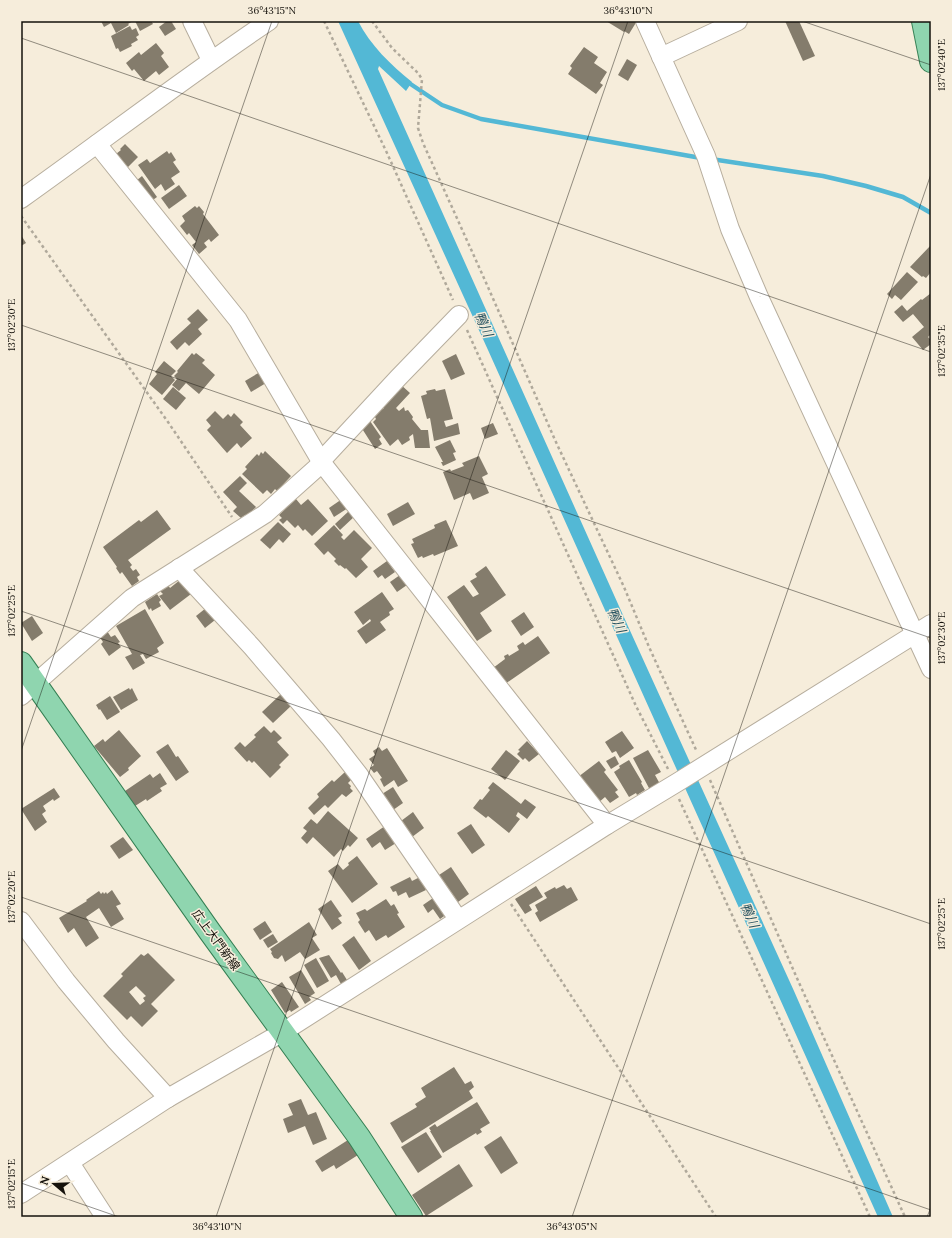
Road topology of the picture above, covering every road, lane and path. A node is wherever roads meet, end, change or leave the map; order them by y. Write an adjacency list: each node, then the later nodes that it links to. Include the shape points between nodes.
1 (192, 21): 9 (street)
2 (269, 21): 9 (street)
3 (324, 21): 14 (path, via 387,153)
4 (372, 21): 23 (path, via 392,48 422,79 418,128 423,143 624,587)
5 (644, 21): 8 (street)
6 (738, 21): 8 (street)
7 (923, 21): 10 (main road)
8 (661, 57): 19 (street, via 706,156 730,229 759,297)
9 (211, 60): 11 (street)
10 (931, 61)
11 (97, 144): 12 (street); 15 (street, via 238,320)
12 (21, 198)
13 (21, 216): 16 (path)
14 (459, 315): 15 (street); 24 (path, via 636,706)
15 (322, 462): 16 (street, via 266,514); 25 (street)
16 (241, 529): 17 (street)
17 (179, 568): 22 (street, via 132,598); 27 (street, via 262,658 331,739 359,775)
18 (931, 624): 19 (street)
19 (915, 634): 21 (street); 23 (street)
20 (21, 663): 22 (main road, 広上大門新線)
21 (931, 669)
22 (28, 690): 29 (main road, 広上大門新線)
23 (702, 768): 24 (street); 37 (path)
24 (675, 784): 25 (street); 36 (path)
25 (607, 825): 26 (street)
26 (503, 892): 27 (street); 35 (path)
27 (458, 919): 29 (street)
28 (21, 921): 30 (street, via 116,1042)
29 (284, 1032): 30 (street); 34 (main road, 広上大門新線, via 360,1137)
30 (168, 1098): 31 (street)
31 (70, 1163): 32 (street); 33 (street)
32 (21, 1194)
33 (105, 1217)
34 (411, 1217)
35 (716, 1217)
36 (870, 1217)
37 (905, 1217)

